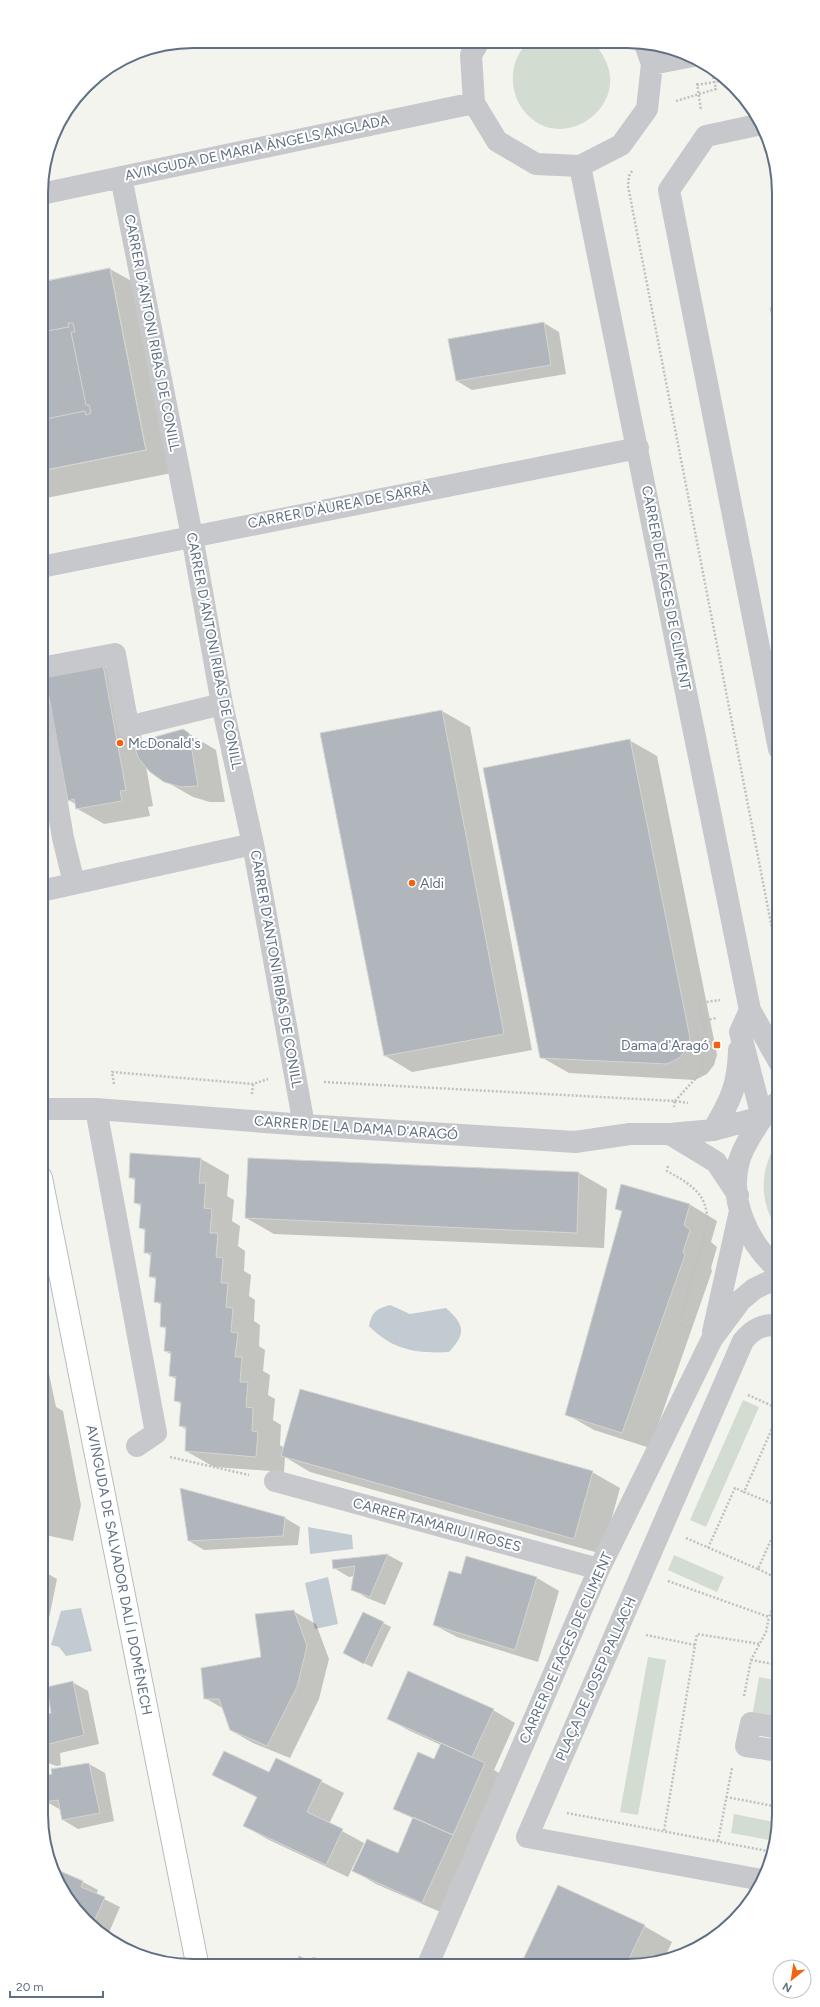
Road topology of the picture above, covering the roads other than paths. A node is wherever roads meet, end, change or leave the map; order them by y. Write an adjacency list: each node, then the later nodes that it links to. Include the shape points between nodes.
1 (475, 48): 5 (street, via 471,55)
2 (647, 49): 4 (street)
3 (681, 58): 4 (street)
4 (652, 64): 7 (street, via 647,109 621,145)
5 (474, 103): 7 (street, via 497,142 536,164); 8 (street, AVINGUDA DE MARIA ÀNGELS ANGLADA)
6 (755, 125): 15 (street, via 706,136 669,190)
7 (580, 166): 10 (street, CARRER DE FAGES DE CLIMENT)
8 (121, 177): 9 (street, AVINGUDA DE MARIA ÀNGELS ANGLADA); 11 (street, CARRER D'ANTONI RIBAS DE CONILL)
9 (48, 193)
10 (638, 448): 11 (street, CARRER D'ÀUREA DE SARRÀ); 20 (street, CARRER DE FAGES DE CLIMENT)
11 (192, 536): 12 (street, CARRER D'ÀUREA DE SARRÀ); 14 (street, CARRER D'ANTONI RIBAS DE CONILL)
12 (48, 566)
13 (48, 667): 14 (street, via 115,654 128,727)
14 (222, 704): 17 (street, CARRER D'ANTONI RIBAS DE CONILL)
15 (772, 713)
16 (48, 751): 18 (street, via 63,838)
17 (253, 844): 18 (street); 27 (street, CARRER D'ANTONI RIBAS DE CONILL)
18 (74, 883): 19 (street)
19 (48, 889)
20 (750, 1010): 21 (street); 22 (street, CARRER DE FAGES DE CLIMENT)
21 (740, 1032): 26 (street); 28 (street, via 736,1083 730,1100)
22 (772, 1049)
23 (772, 1106): 26 (street, CARRER DE FAGES DE CLIMENT)
24 (48, 1109): 25 (street, CARRER DE LA DAMA D'ARAGÓ)
25 (106, 1110): 27 (street, CARRER DE LA DAMA D'ARAGÓ); 36 (street, via 156,1433)
26 (762, 1117): 28 (street, CARRER DE LA DAMA D'ARAGÓ); 30 (street, CARRER DE FAGES DE CLIMENT, via 739,1162)
27 (304, 1125): 29 (street, CARRER DE LA DAMA D'ARAGÓ, via 575,1142 630,1134)
28 (713, 1130): 29 (street, CARRER DE LA DAMA D'ARAGÓ)
29 (670, 1134): 30 (street, via 716,1162)
30 (739, 1203): 32 (street, via 757,1246); 35 (street, CARRER DE FAGES DE CLIMENT)
31 (48, 1213): 42 (main road, AVINGUDA DE SALVADOR DALÍ I DOMÈNECH)
32 (772, 1264)
33 (772, 1280): 35 (street, CARRER DE FAGES DE CLIMENT, via 754,1289 741,1300)
34 (772, 1324): 41 (street, PLAÇA DE JOSEP PALLACH, via 759,1327 749,1333 743,1341 528,1837)
35 (712, 1339): 38 (street, CARRER DE FAGES DE CLIMENT)
36 (137, 1446)
37 (275, 1481): 38 (street, CARRER TAMARIU I ROSES)
38 (599, 1569): 43 (street, CARRER DE FAGES DE CLIMENT)
39 (772, 1727): 40 (street, via 751,1723 746,1746)
40 (772, 1750)
41 (757, 1879)
42 (196, 1959)
43 (430, 1959)

